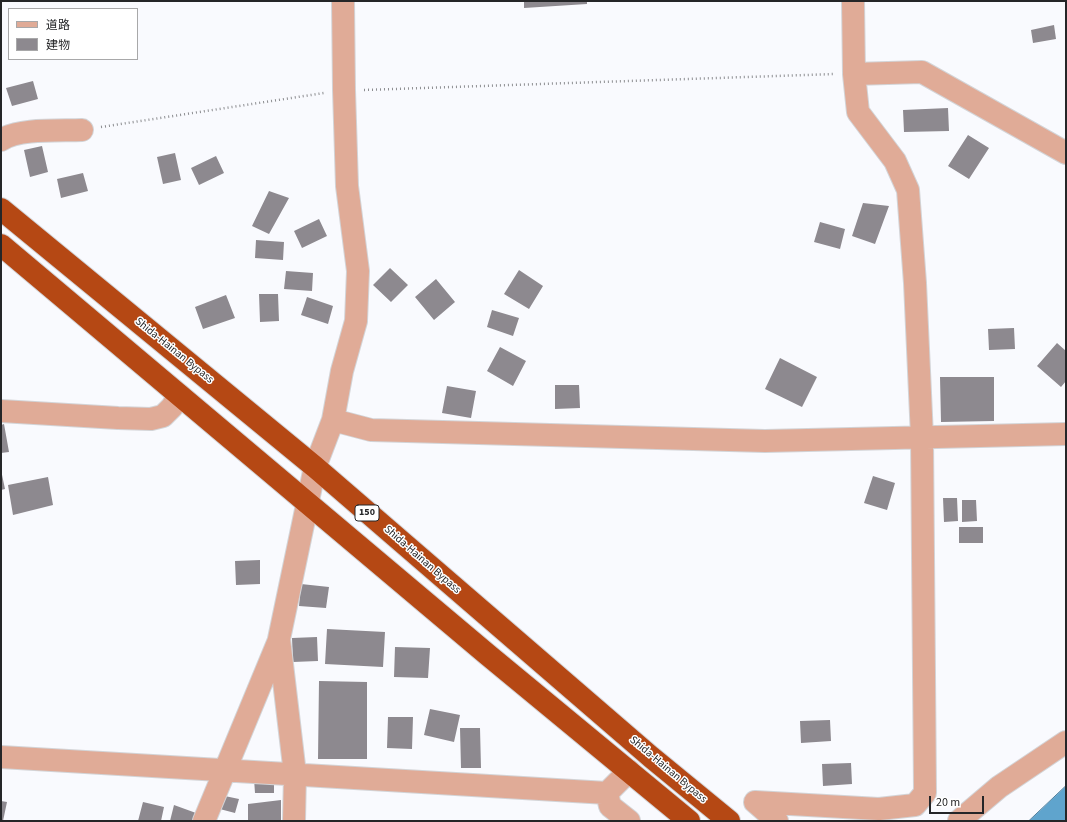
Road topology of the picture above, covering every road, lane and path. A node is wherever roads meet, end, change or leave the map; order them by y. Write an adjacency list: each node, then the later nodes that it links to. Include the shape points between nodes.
1 (343, 1): 4 (street)
2 (853, 1): 3 (street)
3 (854, 74): 4 (path); 7 (street, via 922,72); 14 (street, via 858,112 895,161 908,190)
4 (344, 90): 5 (path); 12 (street, via 347,186 358,278 356,321)
5 (82, 130): 6 (street, via 26,132 13,134)
6 (1, 140)
7 (1066, 153)
8 (1, 209): 15 (highway, Shida-Hainan Bypass / 150)
9 (1, 245): 10 (highway, 150)
10 (179, 395): 11 (street, via 163,416 151,419); 16 (highway, 150)
11 (1, 411)
12 (332, 420): 14 (street, via 371,430 765,441); 15 (street)
13 (1066, 434): 14 (street)
14 (922, 437): 29 (street, via 924,793 915,804 880,809 755,802)
15 (315, 467): 16 (street); 28 (highway, Shida-Hainan Bypass / 150, via 651,757)
16 (308, 502): 17 (street); 21 (highway, 150, via 488,655)
17 (279, 639): 20 (street); 22 (street)
18 (1066, 742): 30 (street, via 999,787)
19 (1, 757): 20 (street)
20 (226, 770): 22 (street); 24 (street)
21 (629, 770): 23 (street); 27 (highway, 150)
22 (295, 774): 23 (street); 25 (street)
23 (607, 793): 26 (street, via 610,806)
24 (204, 821)
25 (294, 821)
26 (629, 821)
27 (689, 821)
28 (729, 821)
29 (777, 821)
30 (959, 821)

